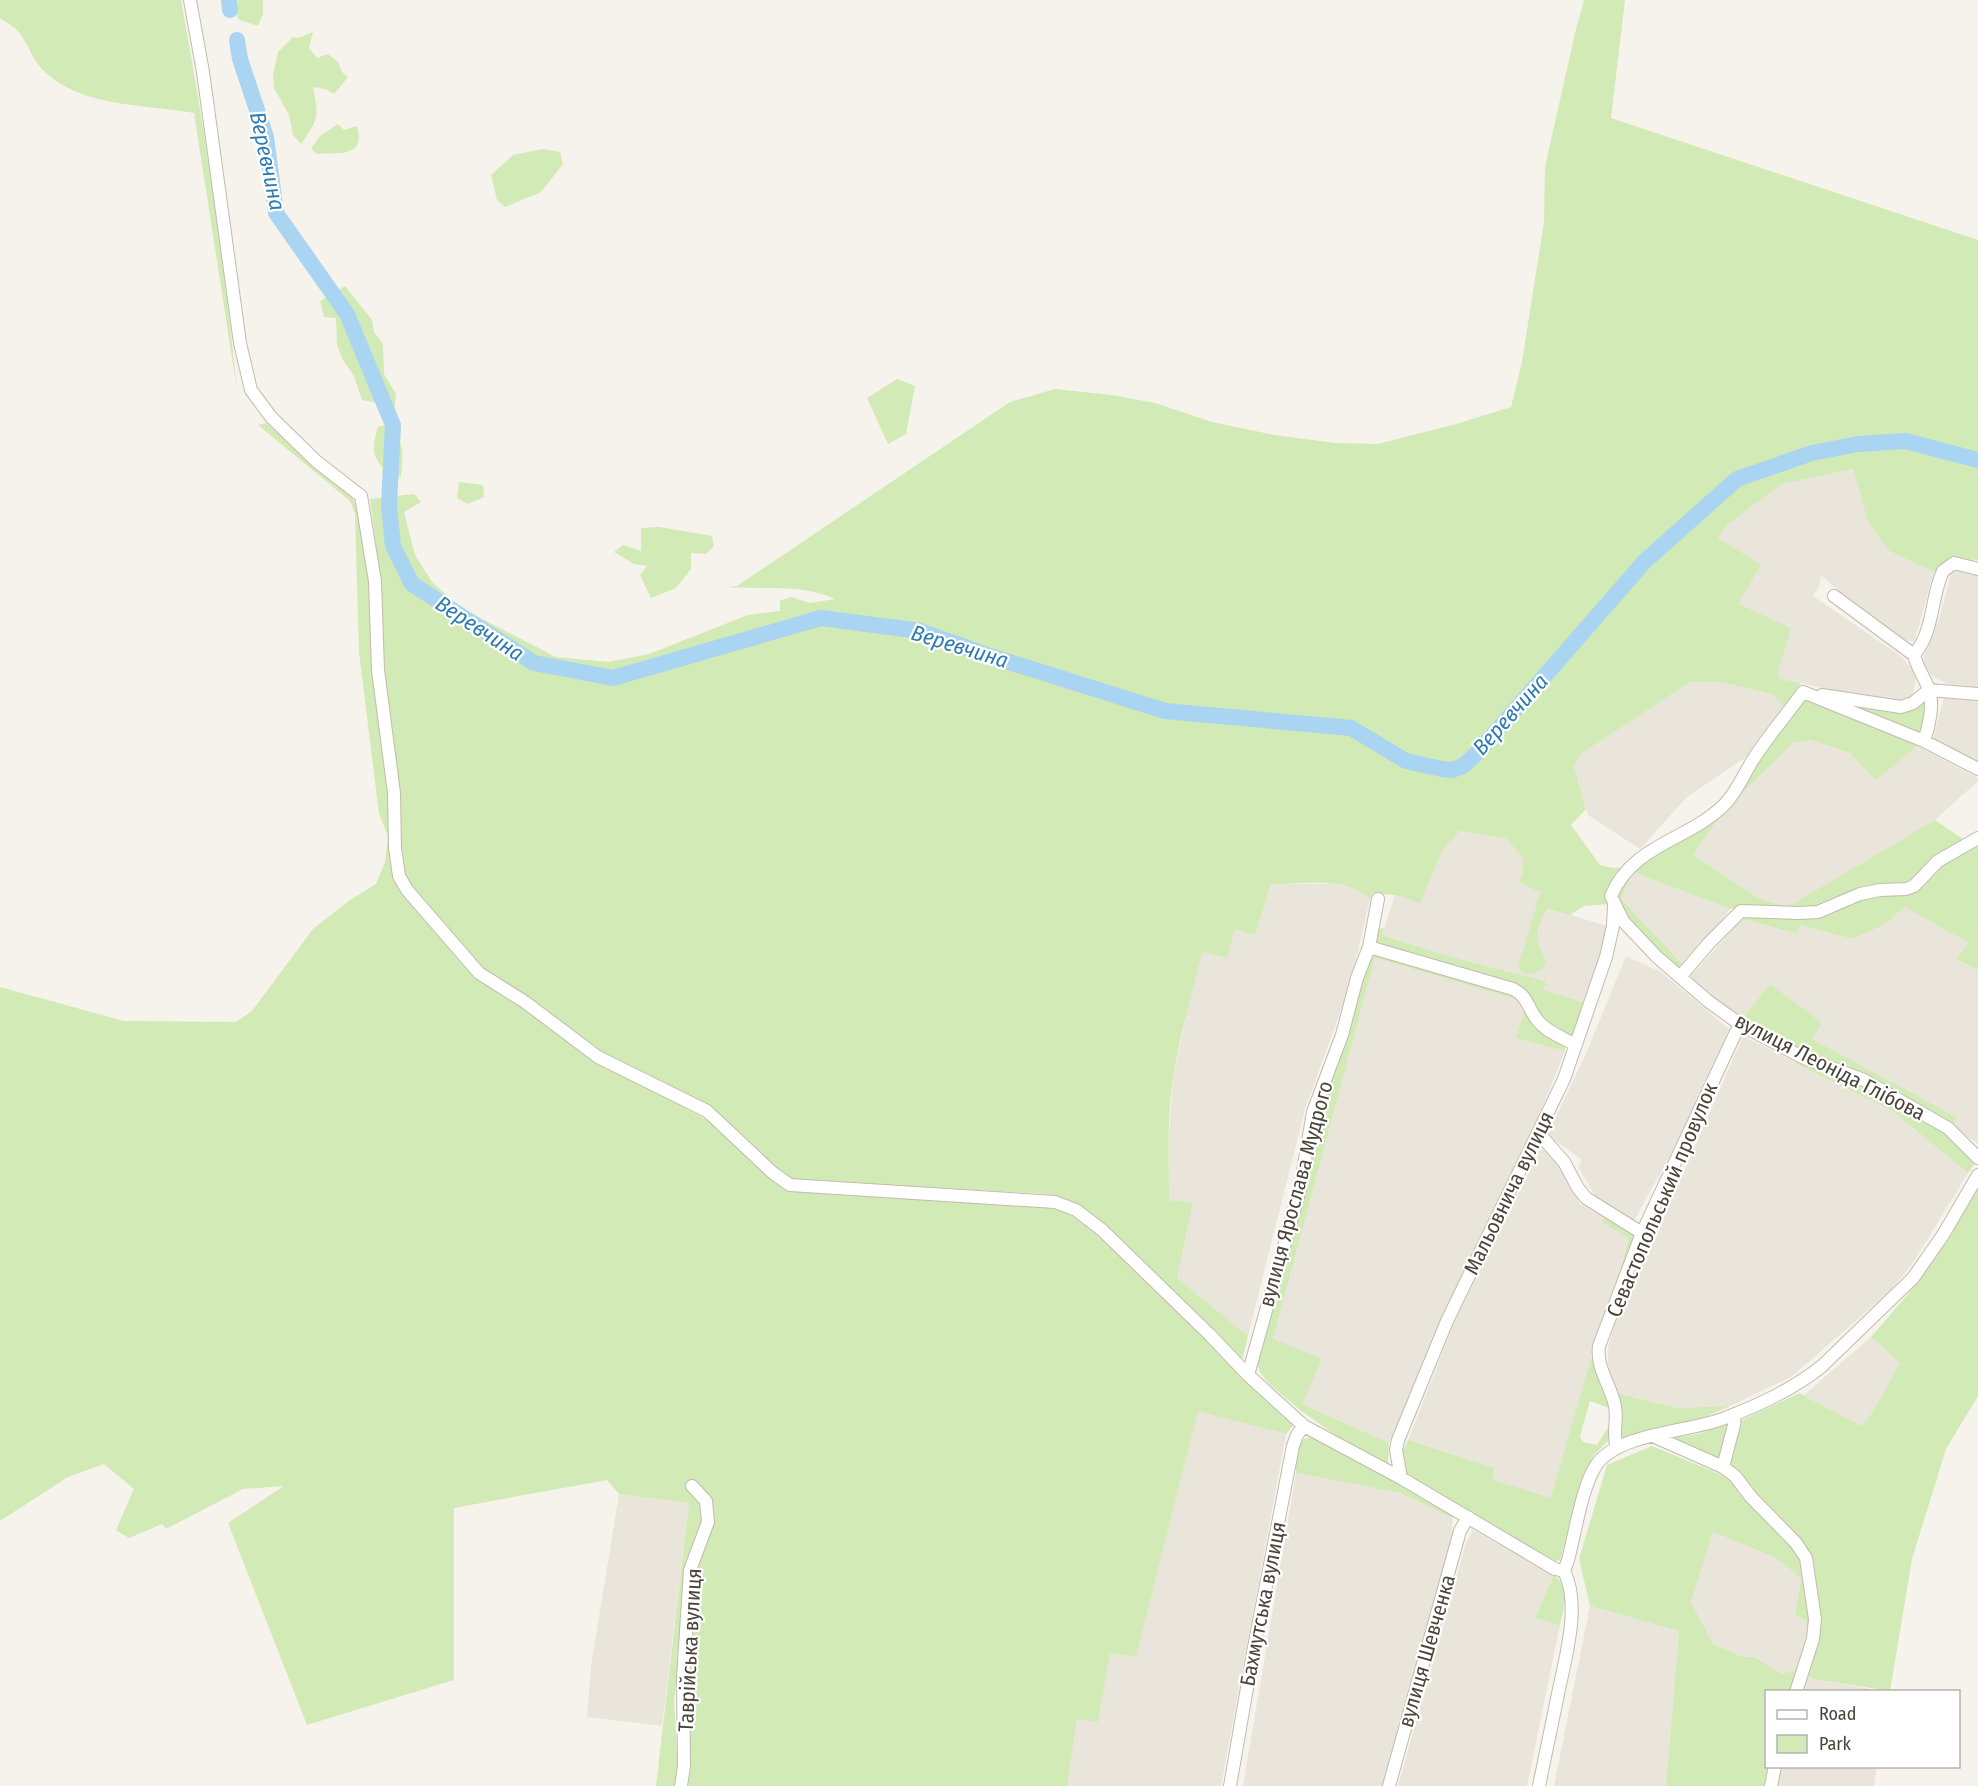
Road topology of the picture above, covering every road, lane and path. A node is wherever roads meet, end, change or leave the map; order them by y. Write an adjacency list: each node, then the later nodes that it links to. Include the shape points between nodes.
1 (190, 0): 21 (street, via 240,343 251,390 271,417 316,461 361,496 375,581 378,670 394,793 399,876 407,890 479,973 598,1057 707,1112 790,1185 1055,1202 1076,1210 1102,1230)
2 (1978, 569): 4 (street, via 1954,563 1941,575 1929,628)
3 (1834, 596): 4 (street)
4 (1914, 655): 5 (street)
5 (1929, 690): 6 (street, via 1901,707); 7 (street); 8 (street, via 1931,703)
6 (1803, 692): 8 (street); 12 (street, via 1736,792 1700,824 1642,856 1617,883)
7 (1978, 694)
8 (1924, 741): 9 (street)
9 (1978, 769)
10 (1978, 838): 14 (street, via 1938,861 1914,886 1906,889 1860,894 1818,912 1742,911)
11 (1378, 899): 13 (street, вулиця Ярослава Мудрого)
12 (1613, 900): 14 (street, вулиця Леоніда Глібова, via 1623,921); 16 (street, Мальовнича вулиця, via 1610,945)
13 (1369, 947): 16 (street, via 1513,989 1528,1000 1544,1027); 21 (street, вулиця Ярослава Мудрого, via 1313,1112 1300,1189)
14 (1680, 977): 15 (street, вулиця Леоніда Глібова)
15 (1741, 1025): 18 (street, вулиця Леоніда Глібова, via 1804,1058 1864,1080 1948,1128); 20 (street, Севастопольський провулок)
16 (1576, 1045): 17 (street, Мальовнича вулиця)
17 (1537, 1135): 20 (street, via 1564,1162 1586,1198); 27 (street, Мальовнича вулиця, via 1447,1321 1398,1440)
18 (1978, 1158)
19 (1978, 1175): 22 (street, via 1924,1264 1900,1293 1807,1378)
20 (1642, 1233): 25 (street, Севастопольський провулок, via 1599,1346 1598,1356 1615,1406 1613,1437)
21 (1248, 1375): 23 (street)
22 (1735, 1414): 24 (street); 26 (street)
23 (1304, 1426): 27 (street); 34 (street, Бахмутська вулиця, via 1293,1446)
24 (1653, 1436): 25 (street); 26 (street)
25 (1617, 1448): 30 (street, via 1602,1458 1592,1472)
26 (1723, 1467): 31 (street, via 1736,1476 1806,1558 1814,1639)
27 (1401, 1478): 29 (street)
28 (692, 1486): 33 (street, Таврійська вулиця, via 706,1501 708,1522 690,1570)
29 (1468, 1517): 30 (street); 35 (street, вулиця Шевченка, via 1460,1531)
30 (1564, 1571): 36 (street, via 1571,1597 1569,1637)
31 (1797, 1690)
32 (1774, 1768): 37 (street)
33 (681, 1786)
34 (1230, 1786)
35 (1389, 1786)
36 (1539, 1786)
37 (1771, 1786)

